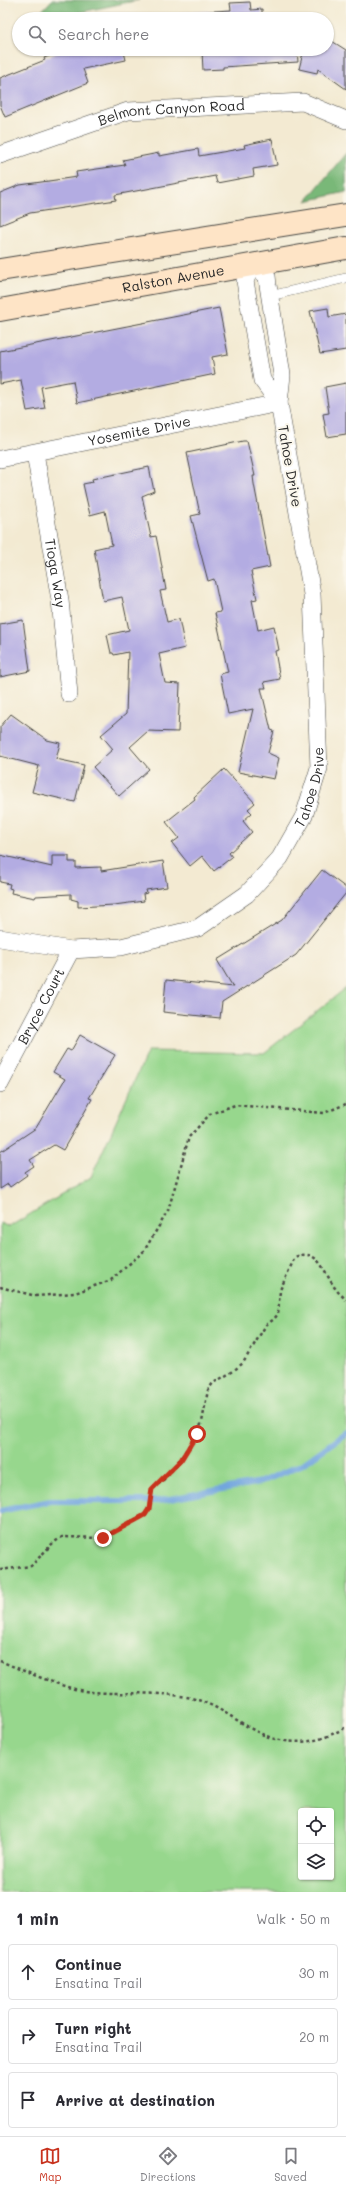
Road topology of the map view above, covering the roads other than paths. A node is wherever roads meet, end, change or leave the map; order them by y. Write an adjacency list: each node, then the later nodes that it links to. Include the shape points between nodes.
1 (346, 120): 2 (street, Belmont Canyon Road, via 304,102 128,111)
2 (0, 155)
3 (346, 215): 4 (main road)
4 (246, 232): 6 (main road); 7 (main road)
5 (346, 248): 6 (main road, Ralston Avenue)
6 (252, 265): 9 (street, Tahoe Drive, via 266,276); 10 (main road, Ralston Avenue); 11 (street, Tahoe Drive, via 244,281 262,380)
7 (0, 270)
8 (346, 278): 9 (lane)
9 (270, 296): 11 (street, Tahoe Drive, via 282,375)
10 (0, 310)
11 (279, 404): 12 (street, Yosemite Drive); 16 (street, Tahoe Drive, via 312,594 319,768 304,816 280,858 248,894 198,928 121,947)
12 (35, 453): 13 (street, Yosemite Drive); 14 (street, Tioga Way, via 60,600)
13 (0, 460)
14 (68, 694)
15 (0, 938): 16 (street, Tahoe Drive)
16 (71, 950): 17 (street, Bryce Court)
17 (0, 1084)

